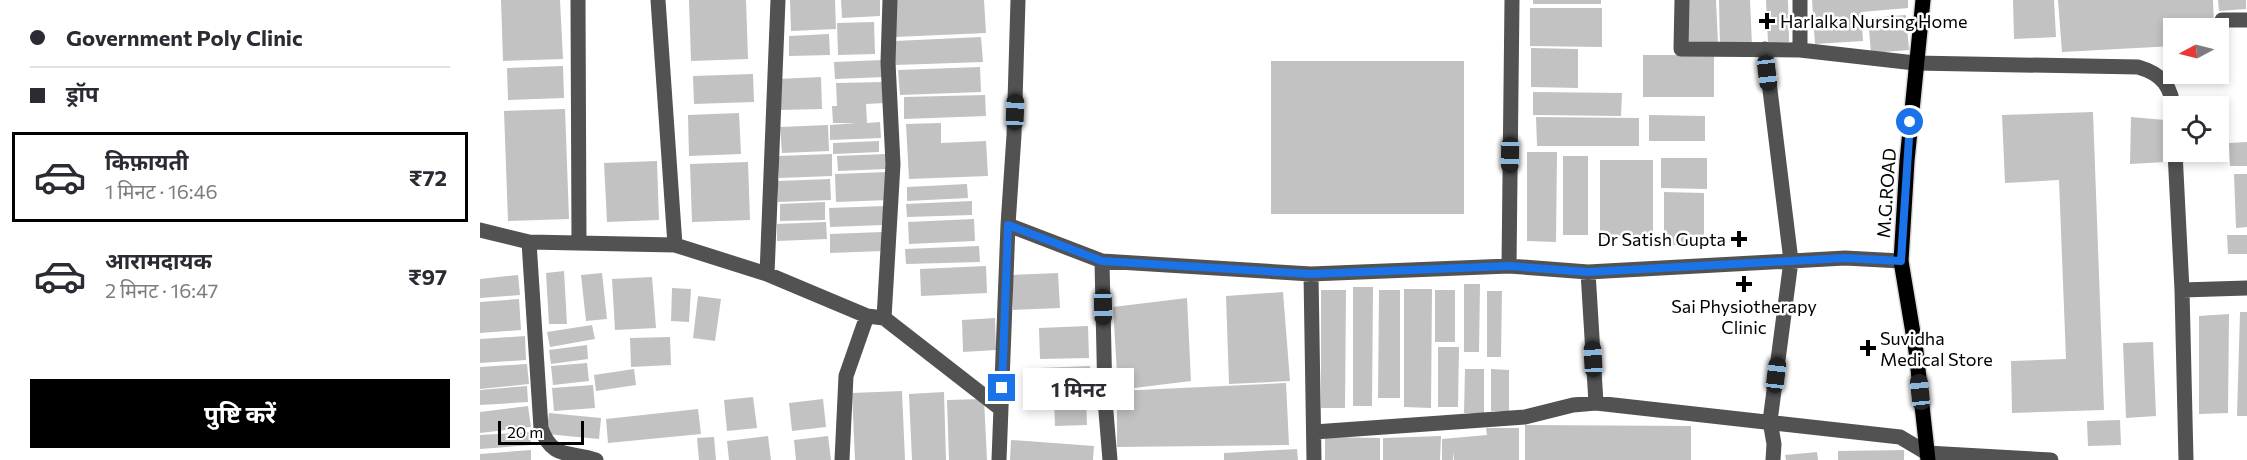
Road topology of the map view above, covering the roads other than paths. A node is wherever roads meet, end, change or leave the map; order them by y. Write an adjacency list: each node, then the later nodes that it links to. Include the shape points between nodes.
1 (578, 0): 20 (street)
2 (658, 0): 21 (street)
3 (778, 0): 27 (street)
4 (890, 0): 32 (street, via 888,62 893,164)
5 (1018, 0): 17 (street)
6 (1512, 0): 25 (street)
7 (1682, 0): 12 (street, via 1681,49)
8 (1800, 0): 13 (street)
9 (1923, 0): 14 (main road, M.G.ROAD)
10 (2229, 20): 11 (street)
11 (2247, 20)
12 (1765, 49): 13 (street); 23 (street)
13 (1800, 50): 14 (street)
14 (1915, 63): 15 (street, via 2138,68 2153,71); 24 (main road, M.G.ROAD)
15 (2172, 96)
16 (2176, 162): 30 (street)
17 (1008, 225): 22 (street); 34 (street)
18 (480, 230): 19 (street)
19 (529, 242): 20 (street); 38 (street, via 541,428 552,448)
20 (579, 243): 21 (street)
21 (675, 244): 27 (street)
22 (1102, 261): 28 (street); 41 (street)
23 (1791, 261): 24 (street); 26 (street); 35 (street)
24 (1901, 261): 37 (main road, M.G.ROAD, via 1916,351)
25 (1509, 266): 26 (street); 28 (street)
26 (1588, 272): 33 (street)
27 (767, 274): 31 (street)
28 (1311, 274): 36 (street)
29 (2247, 288): 30 (street)
30 (2182, 290): 45 (street)
31 (867, 316): 32 (street); 39 (street, via 846,376)
32 (884, 318): 34 (street)
33 (1596, 403): 35 (street); 36 (street, via 1525,417)
34 (1001, 410): 40 (street)
35 (1770, 421): 37 (street, via 1900,436); 43 (street)
36 (1314, 432): 42 (street)
37 (1927, 457): 44 (street)
38 (596, 460)
39 (842, 460)
40 (999, 460)
41 (1110, 460)
42 (1314, 460)
43 (1773, 460)
44 (2051, 460)
45 (2186, 460)

